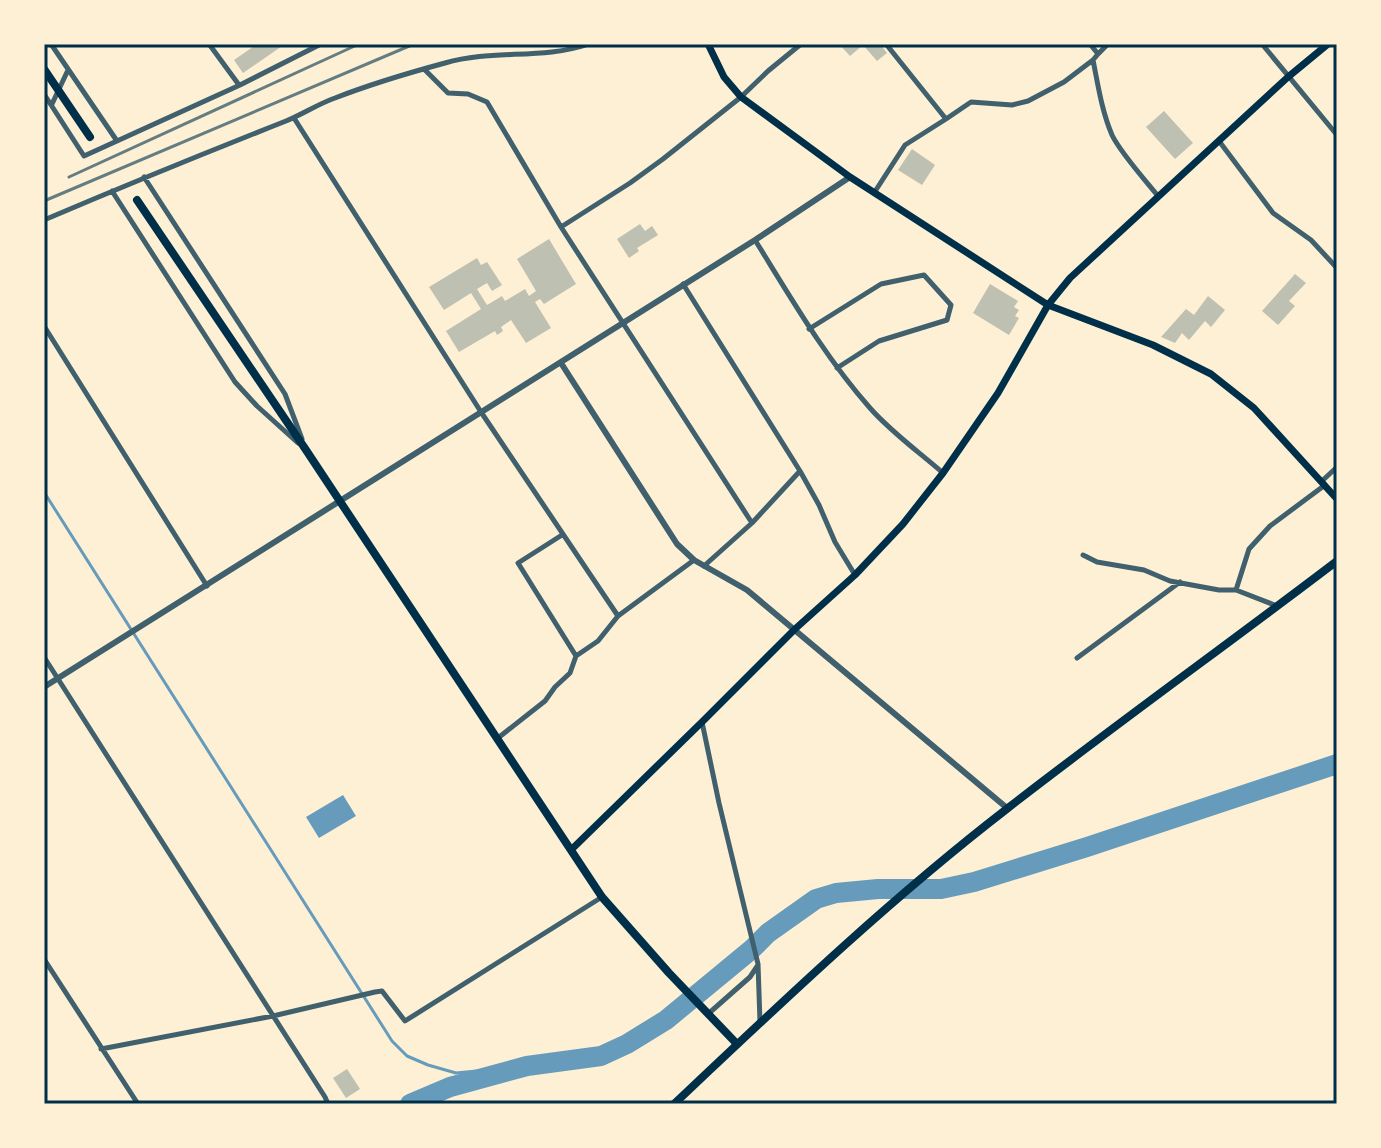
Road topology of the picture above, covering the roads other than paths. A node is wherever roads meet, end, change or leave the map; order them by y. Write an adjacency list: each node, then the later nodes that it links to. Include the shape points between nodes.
1 (51, 44): 15 (street)
2 (209, 44): 18 (street)
3 (321, 44): 18 (street)
4 (589, 44): 16 (street, via 462,58)
5 (708, 44): 20 (main road)
6 (801, 44): 20 (street)
7 (886, 44): 23 (street)
8 (1090, 44): 12 (street)
9 (1108, 44): 12 (street)
10 (1262, 44): 17 (street)
11 (1328, 44): 17 (main road)
12 (1098, 54): 13 (street)
13 (1093, 60): 23 (street, via 1028,101 971,102); 32 (street, via 1113,138)
14 (44, 69): 25 (main road)
15 (68, 69): 21 (street); 26 (street)
16 (424, 69): 22 (street, via 332,99); 35 (street, via 448,93 487,102)
17 (1288, 77): 24 (street); 27 (main road)
18 (240, 85): 26 (street)
19 (44, 94): 21 (street)
20 (741, 97): 29 (main road); 35 (street, via 630,183)
21 (51, 105): 26 (street, via 84,156)
22 (294, 118): 28 (street); 45 (street)
23 (946, 119): 31 (street, via 905,145)
24 (1337, 135)
25 (90, 137)
26 (117, 141)
27 (1219, 141): 32 (main road); 37 (street, via 1273,213 1311,240)
28 (144, 177): 30 (street); 46 (street, via 285,394)
29 (850, 177): 31 (main road); 36 (street)
30 (112, 191): 34 (street); 46 (street, via 235,382)
31 (874, 193): 39 (main road)
32 (1158, 196): 39 (main road)
33 (137, 200): 46 (main road)
34 (44, 220)
35 (561, 227): 40 (street)
36 (755, 240): 38 (street); 42 (street)
37 (1337, 268)
38 (683, 284): 40 (street); 48 (street)
39 (1048, 305): 49 (main road, via 998,393); 50 (main road, via 1153,345 1211,374 1254,408)
40 (622, 323): 43 (street); 53 (street)
41 (44, 326): 61 (street)
42 (809, 329): 44 (street); 44 (street, via 881,284 924,275 951,305 947,320 879,341)
43 (561, 363): 45 (street); 56 (street, via 677,544)
44 (837, 368): 49 (street, via 872,410)
45 (481, 412): 52 (street); 54 (street)
46 (306, 450): 52 (main road)
47 (1337, 467): 50 (street)
48 (800, 471): 53 (street); 59 (street)
49 (943, 473): 59 (main road)
50 (1324, 483): 51 (main road); 62 (street, via 1249,549)
51 (1337, 499)
52 (340, 501): 61 (street); 72 (main road)
53 (752, 523): 58 (street)
54 (562, 535): 64 (street); 66 (street, via 518,563)
55 (1083, 555): 60 (street)
56 (694, 560): 58 (street); 64 (street)
57 (1337, 561): 63 (main road)
58 (704, 567): 65 (street, via 747,590)
59 (855, 575): 65 (main road)
60 (1180, 582): 62 (street); 68 (street)
61 (207, 586): 69 (street)
62 (1236, 590): 63 (street)
63 (1277, 606): 73 (main road)
64 (618, 616): 66 (street, via 598,641)
65 (795, 629): 71 (main road); 73 (street)
66 (576, 656): 72 (street, via 570,673 545,701)
67 (44, 657): 69 (street)
68 (1077, 658)
69 (57, 678): 70 (street); 79 (street)
70 (44, 687)
71 (702, 722): 74 (main road); 77 (street)
72 (498, 738): 74 (main road)
73 (1007, 808): 80 (main road)
74 (572, 849): 75 (main road)
75 (602, 897): 78 (main road); 79 (street, via 405,1021 382,991)
76 (44, 959): 82 (street)
77 (758, 964): 78 (street); 80 (street)
78 (708, 1014): 81 (main road)
79 (273, 1016): 82 (street); 84 (street)
80 (760, 1022): 81 (main road)
81 (737, 1044): 85 (main road)
82 (101, 1049): 83 (street)
83 (138, 1104)
84 (328, 1104)
85 (674, 1104)

